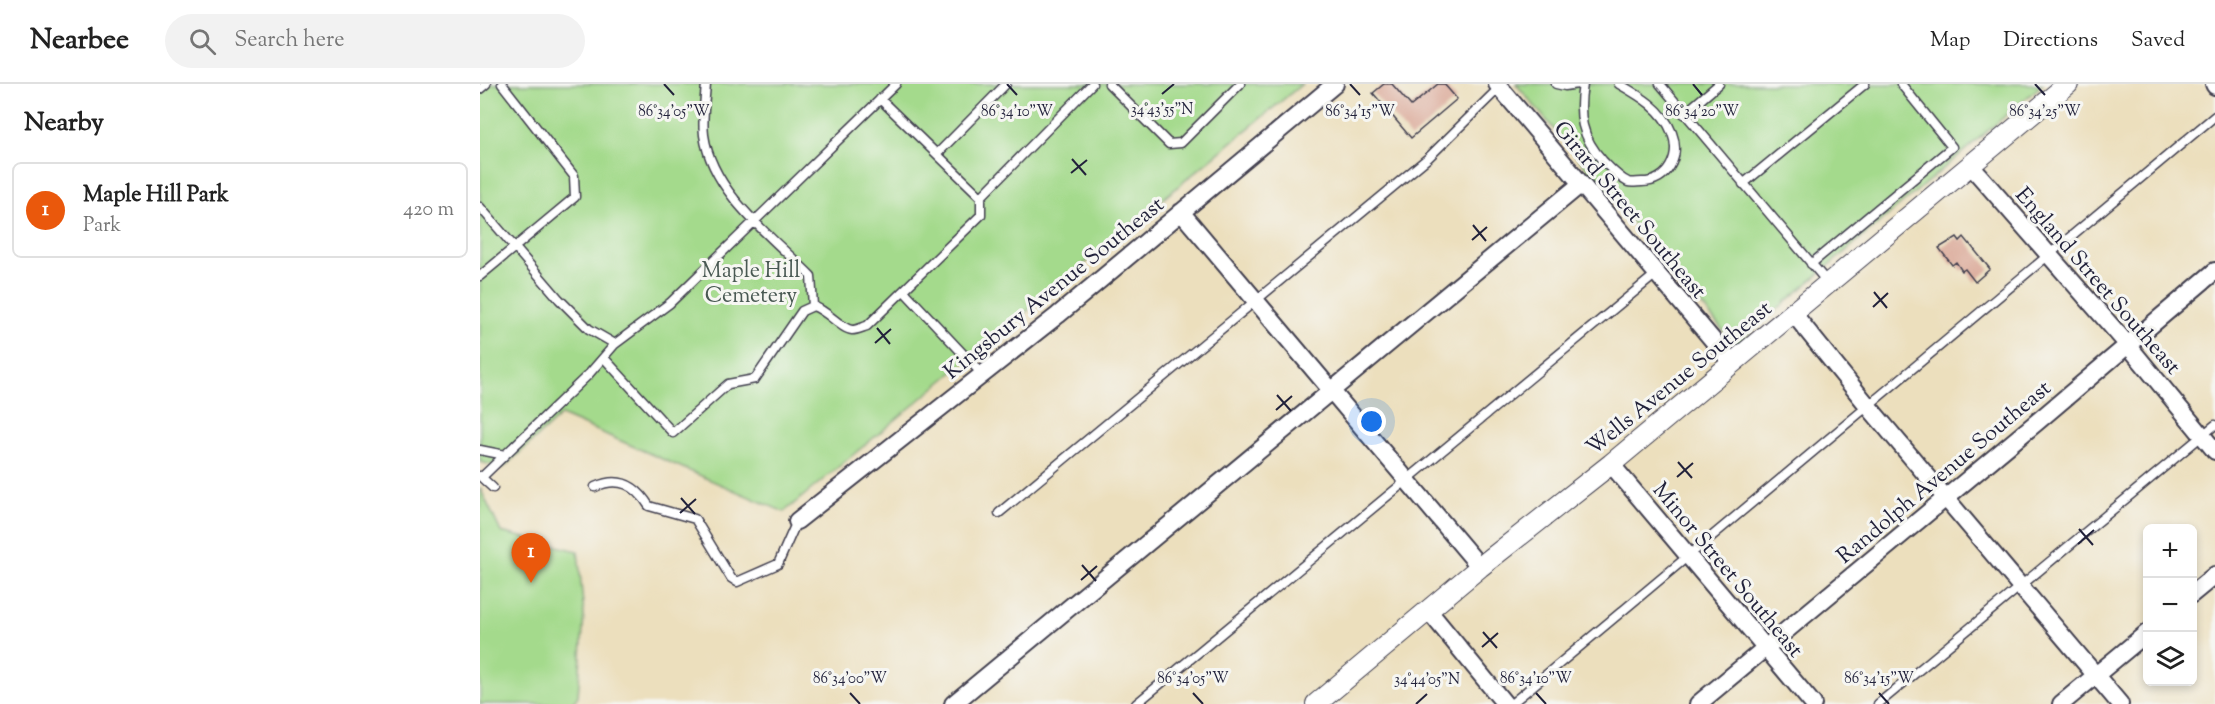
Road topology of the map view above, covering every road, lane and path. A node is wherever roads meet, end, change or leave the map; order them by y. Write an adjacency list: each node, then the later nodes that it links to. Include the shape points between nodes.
1 (486, 84): 20 (lane)
2 (502, 84): 32 (lane, via 574,176 575,197)
3 (706, 84): 31 (lane, via 704,135 716,171 733,198)
4 (896, 84): 21 (lane)
5 (1006, 84): 24 (lane)
6 (1092, 84): 28 (lane)
7 (1109, 84): 8 (lane, via 1169,144 1181,143)
8 (1240, 84)
9 (1335, 84): 30 (street, Kingsbury Avenue Southeast)
10 (1556, 84): 11 (lane)
11 (1578, 84)
12 (1583, 84): 13 (lane, via 1580,119 1595,152 1629,182 1648,182 1663,176 1673,163 1672,132 1647,101)
13 (1619, 84)
14 (1660, 84): 22 (lane)
15 (1719, 84): 22 (lane)
16 (1865, 84): 27 (lane)
17 (1900, 84): 34 (lane, via 1952,147)
18 (2068, 84): 25 (street, Wells Avenue Southeast)
19 (1498, 86): 26 (street, Girard Street Southeast); 40 (lane, via 1428,158)
20 (480, 89)
21 (880, 99): 24 (lane); 31 (lane)
22 (1684, 114): 27 (lane)
23 (2215, 116): 33 (lane)
24 (937, 154): 28 (lane)
25 (1971, 166): 33 (street, England Street Southeast); 38 (street, Wells Avenue Southeast)
26 (1581, 184): 36 (street, Girard Street Southeast); 48 (street)
27 (1743, 184): 34 (lane)
28 (981, 197): 39 (lane, via 981,215)
29 (480, 207): 32 (lane)
30 (1181, 212): 40 (street); 47 (street, Kingsbury Avenue Southeast)
31 (755, 220): 41 (lane, via 811,276); 43 (lane, via 670,303)
32 (514, 247): 37 (lane); 43 (lane, via 589,329)
33 (2049, 255): 44 (street, England Street Southeast); 49 (lane)
34 (1811, 264): 38 (lane)
35 (2215, 271): 44 (street, Randolph Avenue Southeast)
36 (1656, 274): 46 (street, Girard Street Southeast); 56 (lane)
37 (480, 276)
38 (1828, 284): 42 (street, Wells Avenue Southeast)
39 (904, 291): 41 (lane, via 867,326 852,330); 47 (lane)
40 (1255, 301): 48 (street); 60 (lane)
41 (813, 306): 45 (lane, via 796,318 755,379 728,384 673,433)
42 (1793, 313): 46 (street, Wells Avenue Southeast); 49 (street)
43 (615, 344): 45 (lane)
44 (2127, 344): 50 (street, England Street Southeast); 59 (street, Randolph Avenue Southeast)
45 (604, 358): 53 (lane)
46 (1732, 363): 54 (street, Wells Avenue Southeast)
47 (982, 375): 61 (street, Kingsbury Avenue Southeast)
48 (1332, 392): 56 (street); 71 (street)
49 (1868, 406): 59 (street); 62 (lane)
50 (2208, 430): 52 (street, England Street Southeast); 65 (lane)
51 (480, 450): 53 (lane)
52 (2215, 451)
53 (505, 455): 55 (lane)
54 (1611, 464): 62 (street, Minor Street Southeast); 63 (street, Wells Avenue Southeast)
55 (481, 477): 58 (lane)
56 (1407, 481): 63 (street); 72 (lane)
57 (596, 487): 61 (lane, via 625,483 641,494 649,506 695,519 737,582 778,564)
58 (494, 488)
59 (1946, 498): 65 (street); 69 (street, Randolph Avenue Southeast)
60 (999, 513)
61 (797, 521)
62 (1688, 556): 69 (street, Minor Street Southeast); 75 (lane)
63 (1480, 567): 67 (street, Wells Avenue Southeast)
64 (2215, 575): 66 (street)
65 (2020, 586): 70 (street); 78 (lane)
66 (2197, 591)
67 (1428, 610): 73 (street, Wells Avenue Southeast); 74 (street)
68 (2143, 636): 70 (street)
69 (1766, 648): 76 (street, Randolph Avenue Southeast); 77 (street, Minor Street Southeast)
70 (2096, 675): 79 (street); 80 (street)
71 (953, 704)
72 (1136, 704)
73 (1316, 704)
74 (1505, 704)
75 (1511, 704)
76 (1698, 704)
77 (1813, 704)
78 (1878, 704)
79 (2061, 704)
80 (2120, 704)

